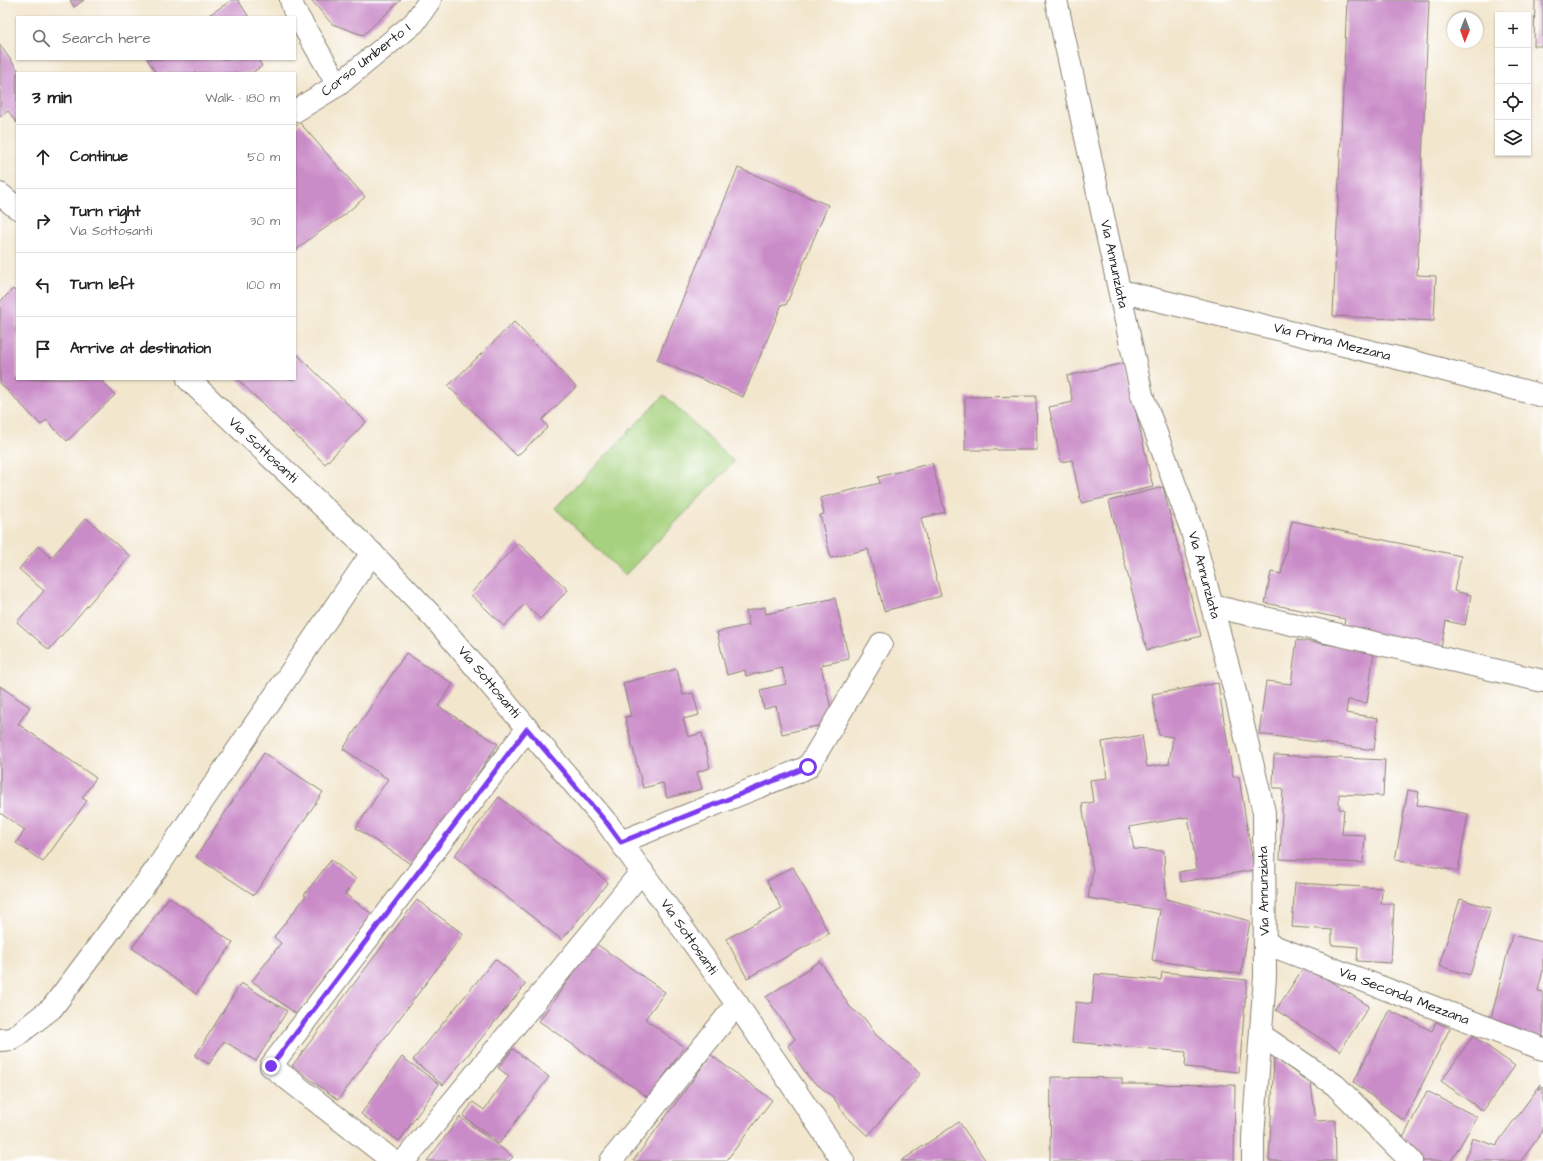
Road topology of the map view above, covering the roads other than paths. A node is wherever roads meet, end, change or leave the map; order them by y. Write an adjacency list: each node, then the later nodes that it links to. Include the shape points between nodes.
1 (291, 0): 4 (street, via 294,10)
2 (430, 0): 4 (street, Corso Umberto I, via 414,23)
3 (1056, 0): 8 (street, Via Annunziata)
4 (338, 85): 5 (street, Corso Umberto I)
5 (296, 110)
6 (0, 194): 7 (street)
7 (16, 207)
8 (1120, 291): 10 (street, Via Prima Mezzana); 12 (street, Via Annunziata, via 1142,395 1191,528)
9 (189, 380): 11 (street, Via Sottosanti)
10 (1543, 396)
11 (372, 553): 15 (street, Via Sottosanti, via 435,619); 21 (street, via 157,868 52,1008 12,1039)
12 (1212, 606): 14 (street); 18 (street, Via Annunziata, via 1264,812)
13 (881, 644): 16 (street, via 808,767)
14 (1543, 681)
15 (529, 730): 16 (street, Via Sottosanti); 23 (street, via 527,729 271,1066)
16 (621, 842): 17 (street, Via Sottosanti)
17 (642, 871): 19 (street, Via Sottosanti); 24 (street)
18 (1265, 943): 20 (street, Via Annunziata); 22 (street, Via Seconda Mezzana)
19 (737, 1004): 25 (street); 26 (street, Via Sottosanti)
20 (1261, 1035): 27 (street, Via Annunziata); 28 (street, via 1335,1085)
21 (0, 1040)
22 (1543, 1049)
23 (393, 1161)
24 (404, 1161)
25 (611, 1161)
26 (843, 1161)
27 (1253, 1161)
28 (1411, 1161)

